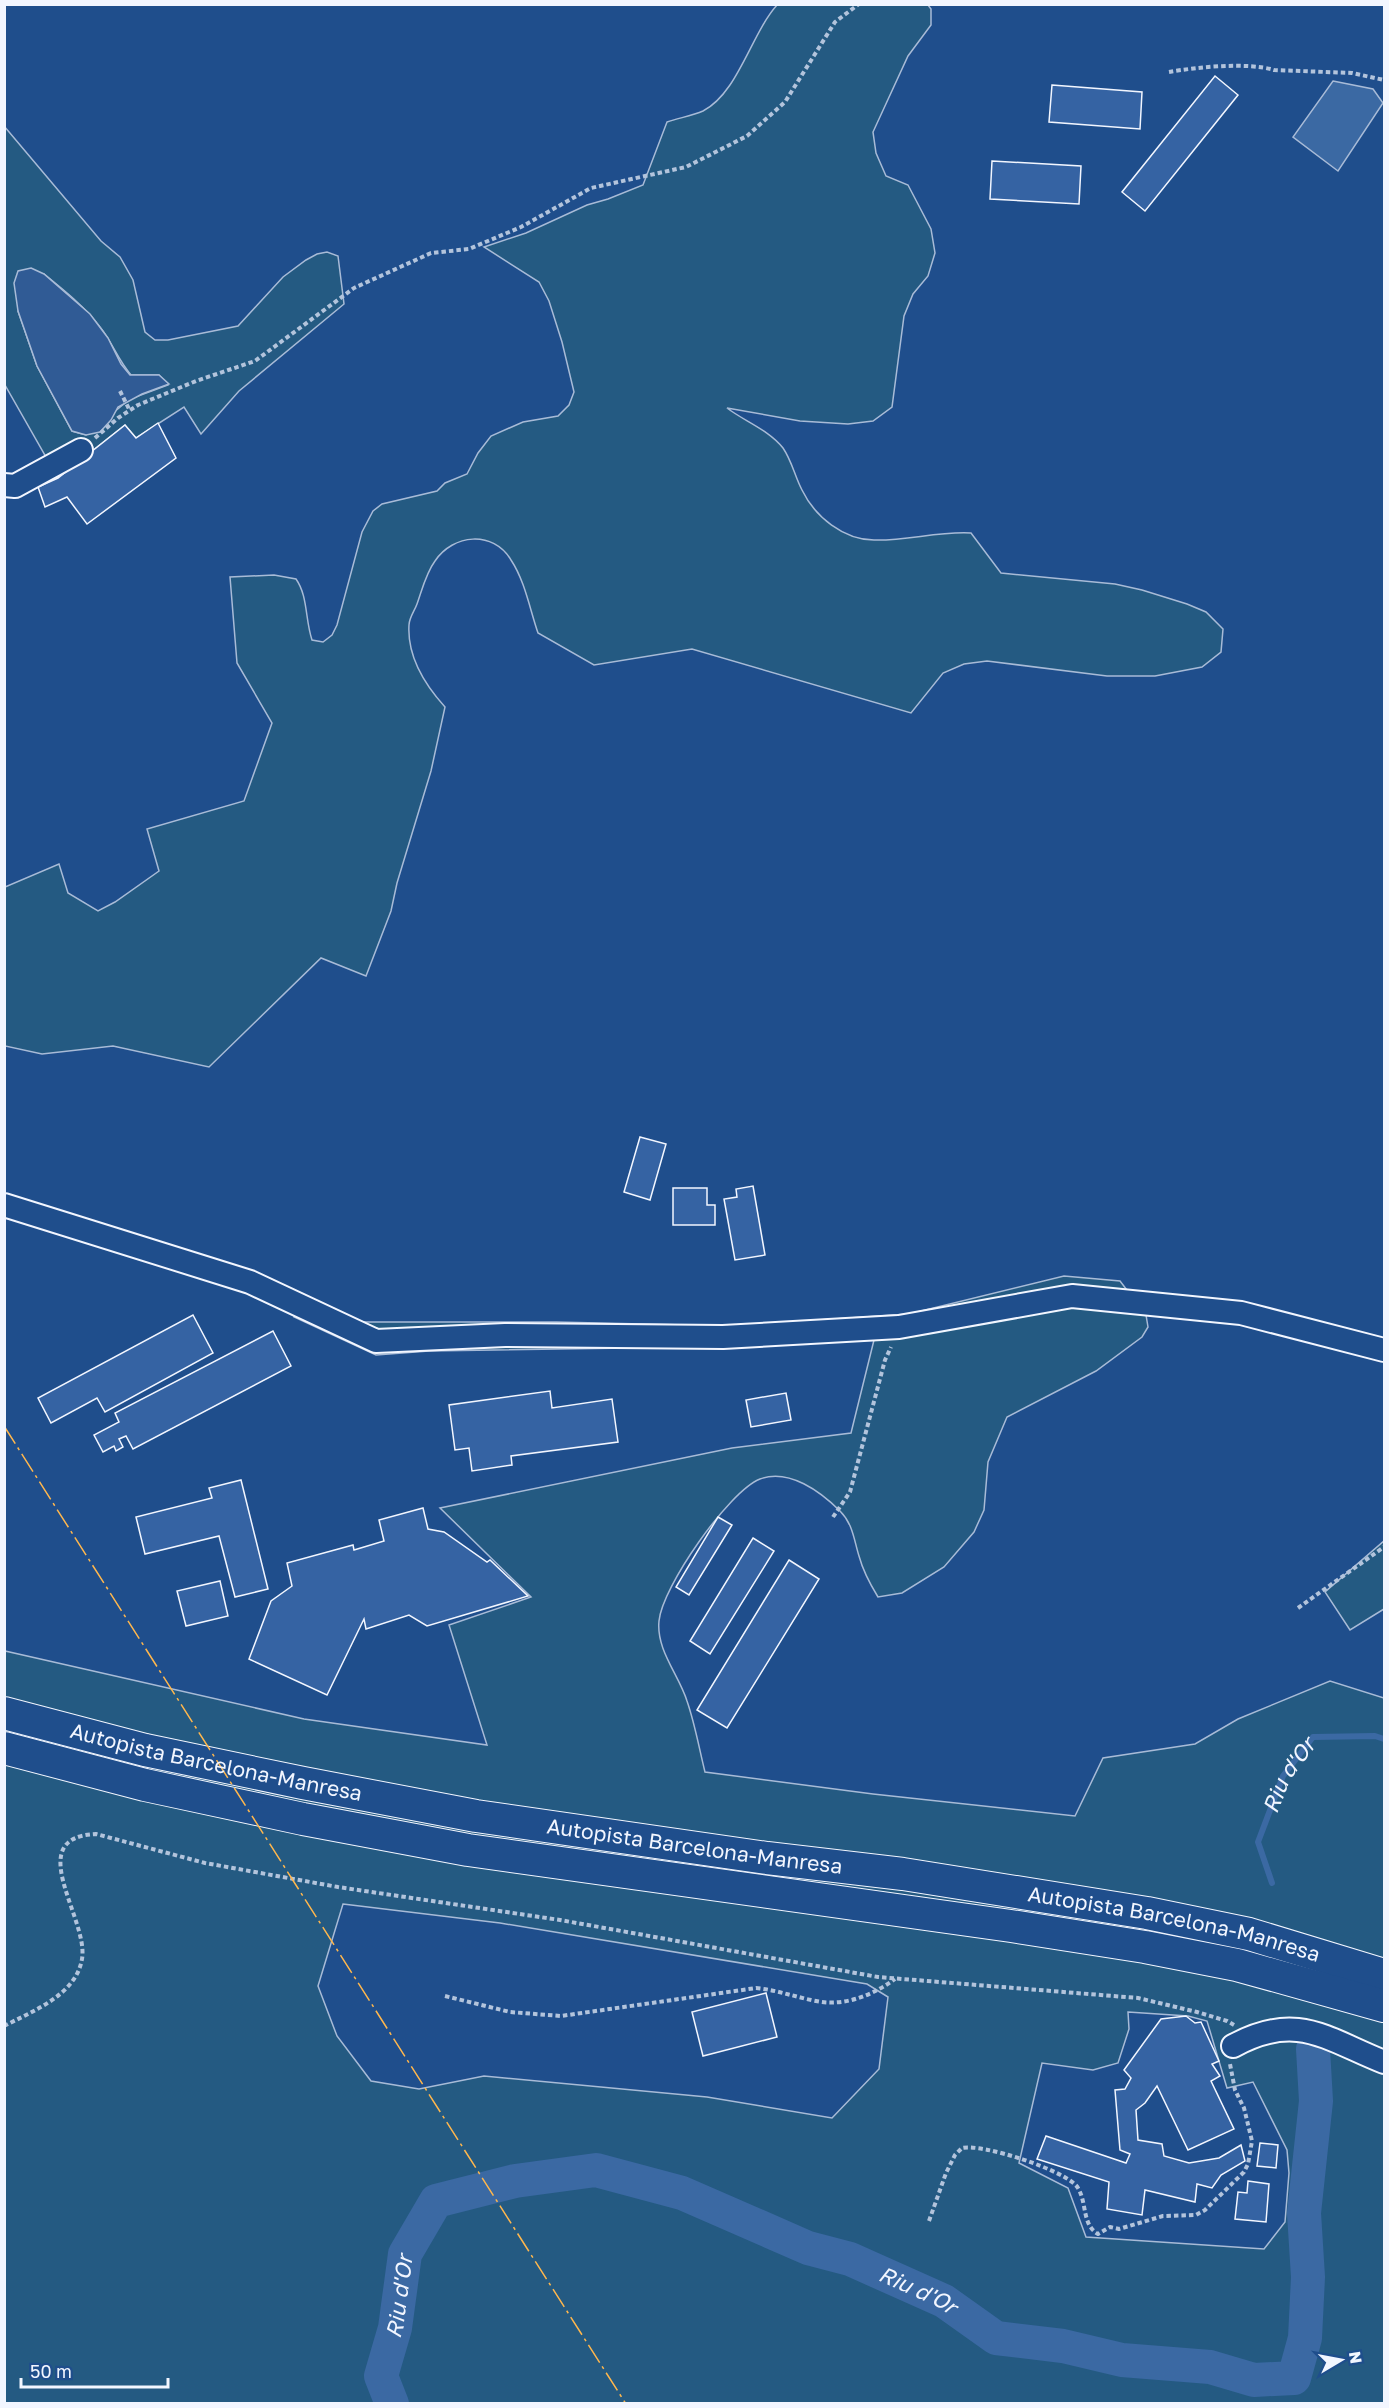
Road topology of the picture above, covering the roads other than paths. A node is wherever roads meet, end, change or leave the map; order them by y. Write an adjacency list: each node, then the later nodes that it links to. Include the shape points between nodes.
1 (81, 450): 2 (street, via 15,486)
2 (4, 485)
3 (4, 1205): 4 (street, via 250,1282 376,1341 505,1335 723,1336 899,1326 1072,1296 1241,1313)
4 (1384, 1350)
5 (4, 1713): 7 (highway, Autopista Barcelona-Manresa, via 145,1750 476,1816 903,1874 1147,1913 1249,1934)
6 (4, 1748): 8 (highway, Autopista Barcelona-Manresa, via 145,1785 327,1824 468,1850 1145,1947 1237,1965)
7 (1384, 1975)
8 (1384, 2006)
9 (1243, 2041): 10 (street, via 1293,2028 1330,2036)
10 (1384, 2062)

